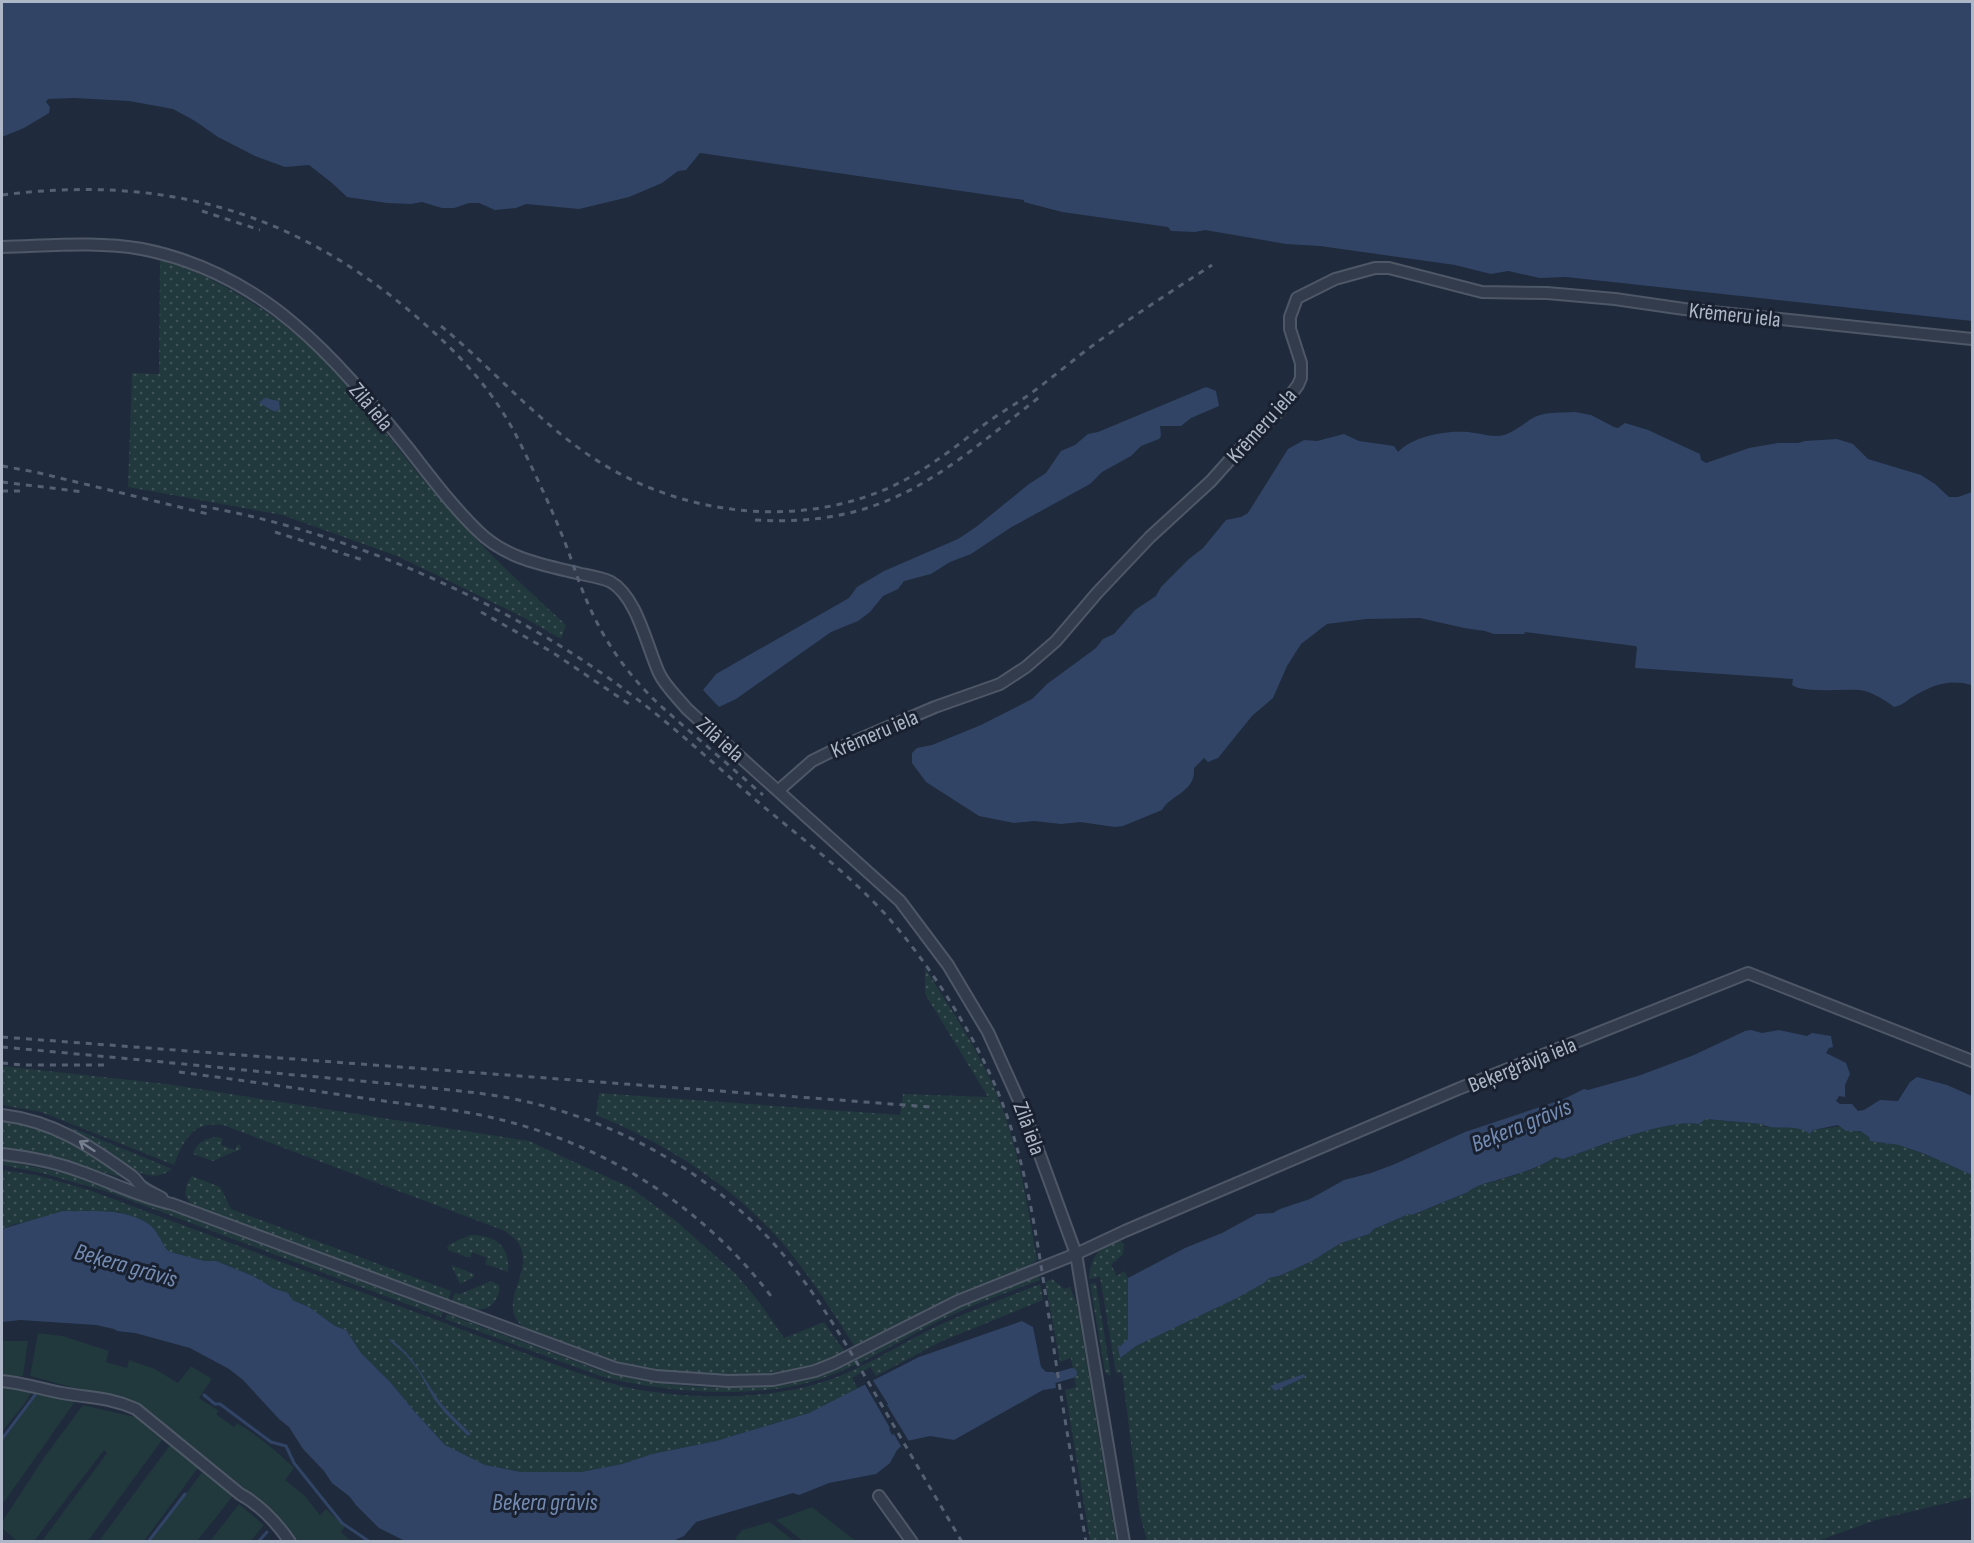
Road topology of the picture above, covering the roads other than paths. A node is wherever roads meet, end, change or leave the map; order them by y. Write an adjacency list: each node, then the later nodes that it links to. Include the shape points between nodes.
1 (2, 247): 3 (street, Zilā iela, via 99,245 141,249 179,258 252,292 291,320 335,363 479,532 507,552 611,582 625,593 660,676 687,709)
2 (1972, 339): 3 (street, Krēmeru iela, via 1615,299 1482,292 1389,268 1335,279 1297,298 1293,306 1290,329 1301,363 1301,378 1279,411 1150,537 1056,641 1000,684 832,750 812,761)
3 (779, 790): 8 (street, Zilā iela, via 900,901 967,993 1026,1114)
4 (1972, 1061): 8 (street, Beķergrāvja iela, via 1748,973 1458,1089)
5 (2, 1115): 7 (street, one-way to 5, via 60,1130)
6 (2, 1154): 7 (street, via 69,1168)
7 (172, 1204): 8 (street, Beķergrāvja iela, via 615,1368 656,1376 728,1381 773,1380 816,1371 958,1301)
8 (1076, 1254): 13 (street, Zilā iela)
9 (2, 1381): 11 (street, via 105,1398 136,1409 251,1500)
10 (879, 1496): 12 (street)
11 (290, 1542)
12 (912, 1542)
13 (1124, 1542)

